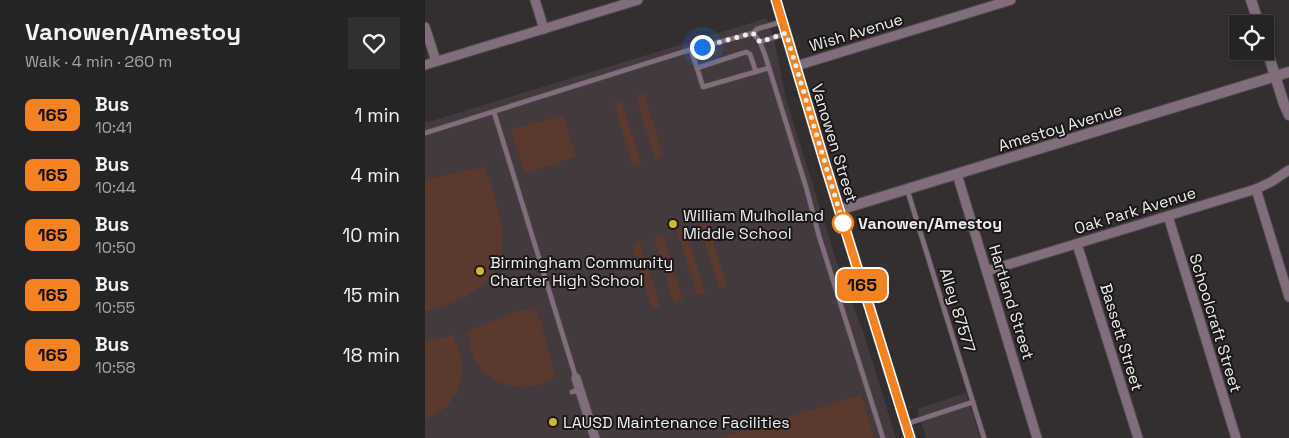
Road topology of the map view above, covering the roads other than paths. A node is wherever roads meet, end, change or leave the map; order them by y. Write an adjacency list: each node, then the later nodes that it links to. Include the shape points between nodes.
1 (535, 0): 9 (street)
2 (638, 0): 9 (street)
3 (776, 0): 7 (main road, Vanowen Street)
4 (1011, 0): 17 (street, Wish Avenue)
5 (1251, 0): 6 (street)
6 (1256, 15)
7 (783, 21): 10 (lane); 11 (main road, Vanowen Street)
8 (425, 27): 15 (street)
9 (544, 29): 15 (street)
10 (753, 33): 12 (lane); 13 (lane)
11 (786, 33): 12 (lane); 17 (main road, Vanowen Street)
12 (760, 42): 19 (lane)
13 (691, 50): 18 (lane); 23 (lane)
14 (1270, 60): 22 (street)
15 (436, 61): 16 (street)
16 (425, 65)
17 (796, 66): 30 (main road, Vanowen Street)
18 (697, 68): 20 (lane, via 703,87); 20 (lane, via 746,52 751,54)
19 (769, 68): 20 (lane); 39 (lane)
20 (756, 72)
21 (1289, 72): 22 (street, Amestoy Avenue)
22 (1275, 76): 24 (street); 27 (street, Amestoy Avenue)
23 (494, 112): 25 (lane); 35 (lane)
24 (1289, 115)
25 (425, 133)
26 (1289, 170): 29 (street, Oak Park Avenue)
27 (957, 174): 28 (street, Amestoy Avenue); 33 (street, Hartland Street)
28 (907, 189): 30 (street, Amestoy Avenue); 36 (lane, Alley 87577)
29 (1256, 189): 31 (street, Oak Park Avenue); 34 (street)
30 (839, 210): 37 (main road, Vanowen Street)
31 (1168, 216): 32 (street, Oak Park Avenue); 44 (street, Schoolcraft Street)
32 (1077, 244): 33 (street, Oak Park Avenue); 43 (street, Bassett Street)
33 (987, 271): 42 (street, Hartland Street)
34 (1289, 297)
35 (576, 378): 38 (street, via 576,391)
36 (973, 402): 37 (lane); 41 (lane, Alley 87577)
37 (906, 424): 40 (main road, Vanowen Street)
38 (595, 438)
39 (883, 438)
40 (910, 438)
41 (984, 438)
42 (1037, 438)
43 (1137, 438)
44 (1236, 438)

